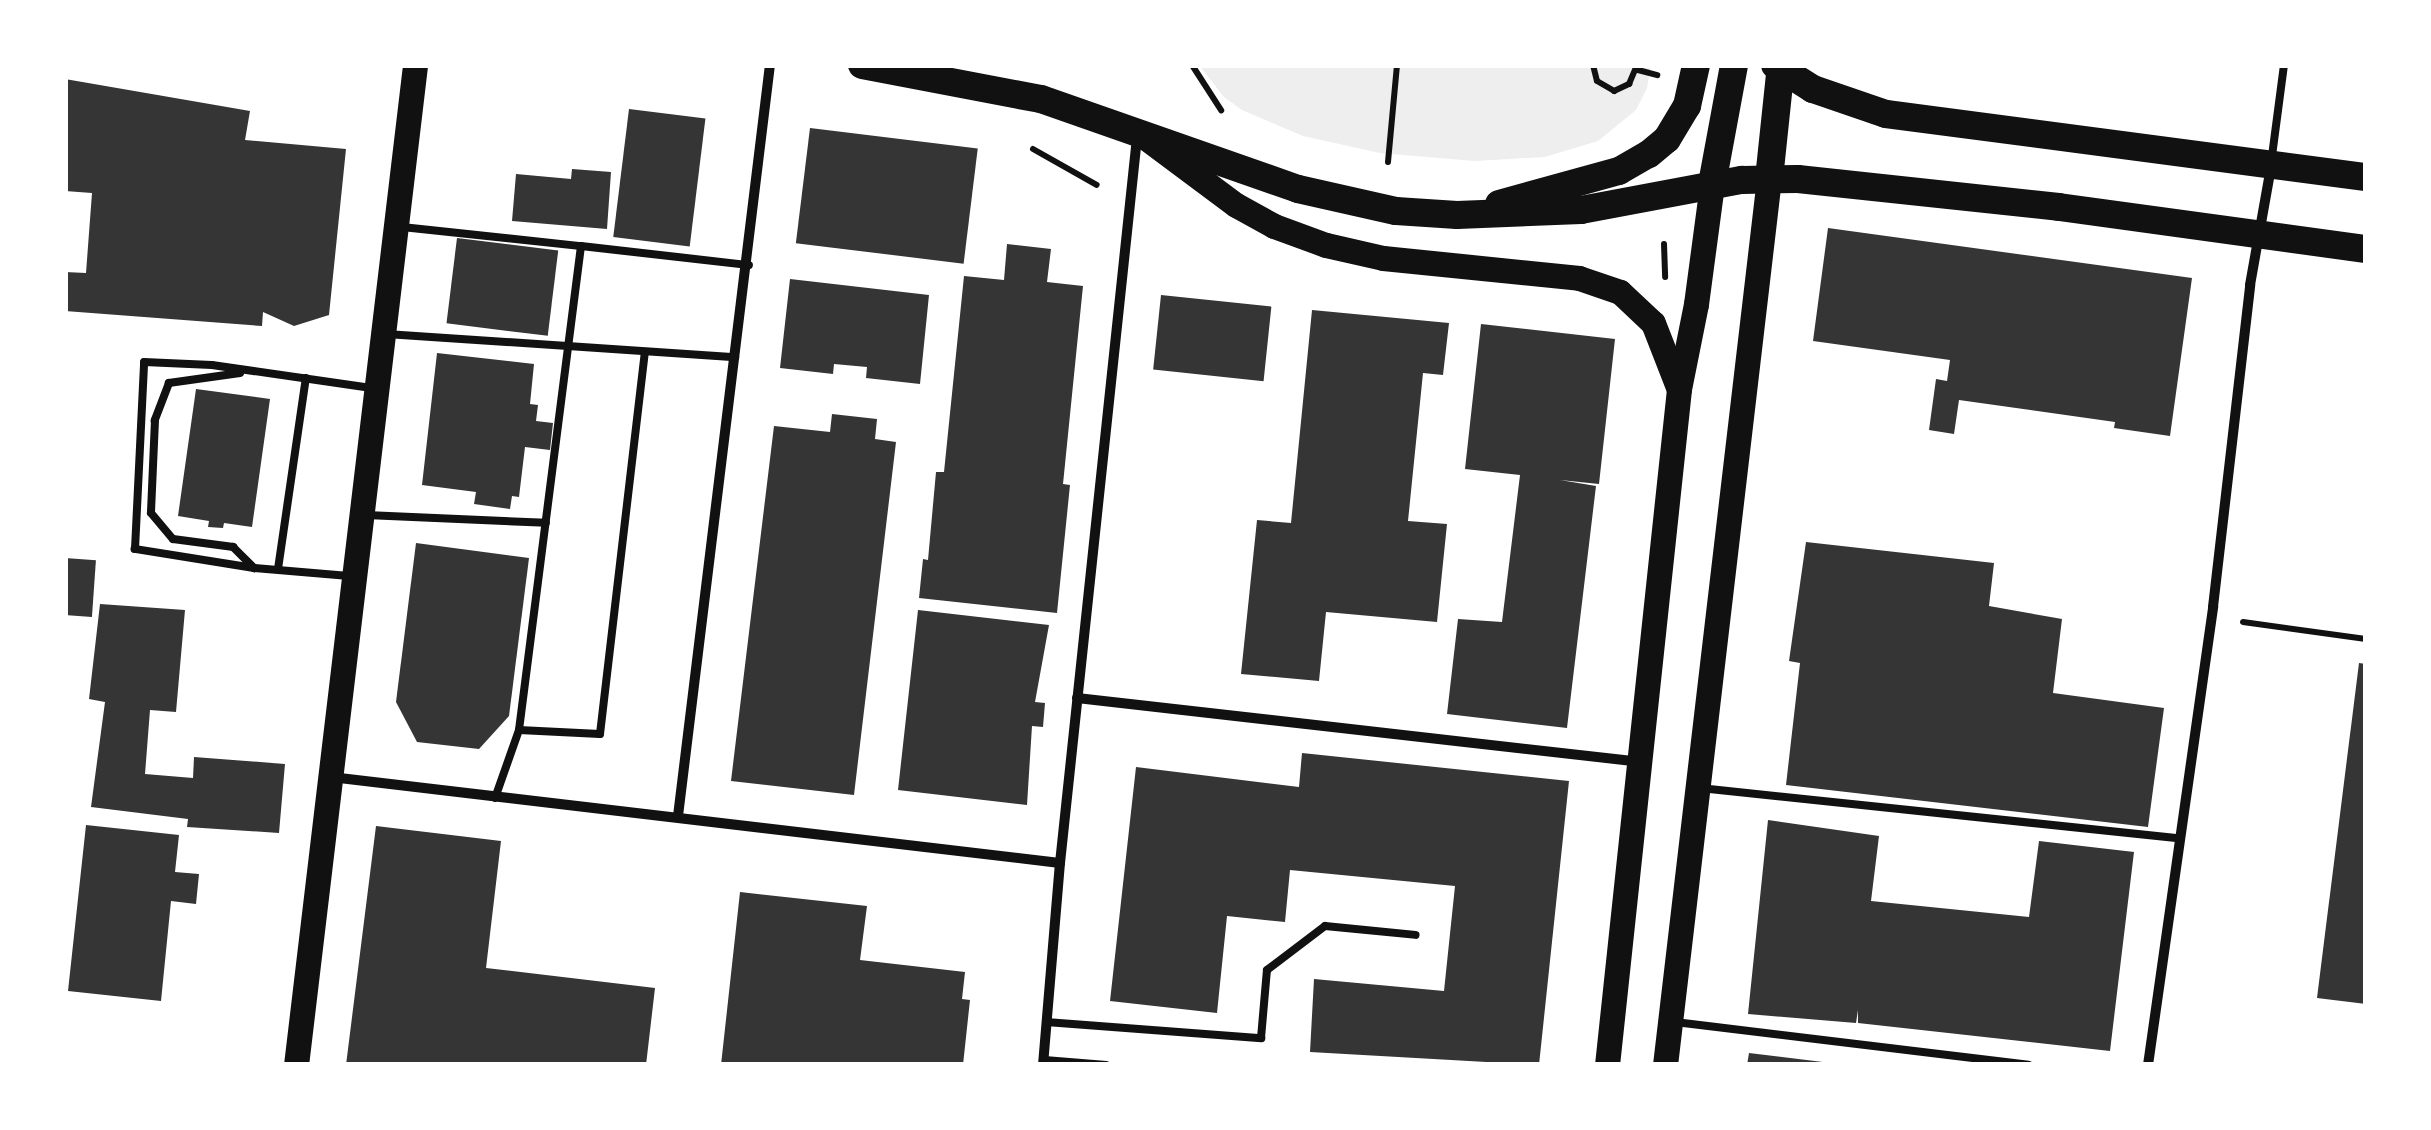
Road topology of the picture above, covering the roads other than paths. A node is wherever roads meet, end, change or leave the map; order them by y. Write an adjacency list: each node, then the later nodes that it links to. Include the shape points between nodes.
1 (415, 65): 14 (main road)
2 (770, 65): 18 (street)
3 (862, 65): 8 (highway, via 1040,99)
4 (1696, 65): 13 (highway, via 1687,106 1667,139 1620,170)
5 (1734, 65): 12 (highway)
6 (2284, 65): 9 (lane)
7 (1779, 66): 9 (highway, via 1844,103 1886,114); 11 (highway)
8 (1138, 132): 13 (highway, via 1298,189 1396,211); 26 (main road, via 1236,205 1326,244 1402,261 1579,278 1620,292 1653,324); 32 (street)
9 (2271, 166): 10 (highway); 15 (street)
10 (2366, 178)
11 (1770, 179): 12 (highway); 15 (highway); 36 (main road)
12 (1712, 184): 13 (highway, via 1581,210); 26 (main road)
13 (1457, 215)
14 (395, 226): 16 (lane); 19 (main road)
15 (2259, 234): 17 (highway); 39 (street)
16 (582, 246): 18 (lane); 20 (lane)
17 (2366, 249)
18 (749, 265): 22 (street)
19 (382, 334): 20 (lane); 25 (main road)
20 (570, 348): 21 (lane); 28 (lane)
21 (645, 353): 22 (lane); 33 (lane, via 600,734)
22 (734, 357): 38 (street)
23 (255, 372): 24 (lane); 29 (lane, via 168,382 155,420 151,513 173,539 233,548); 29 (lane, via 144,362 134,513 136,549)
24 (306, 378): 25 (lane); 30 (lane)
25 (375, 389): 27 (main road)
26 (1679, 390): 34 (main road)
27 (361, 514): 28 (lane); 31 (main road)
28 (546, 523): 33 (lane)
29 (254, 568): 30 (lane)
30 (278, 569): 31 (lane)
31 (354, 577): 35 (main road)
32 (1077, 698): 34 (street); 40 (street)
33 (519, 730): 37 (lane)
34 (1642, 762): 47 (main road)
35 (330, 777): 37 (street); 45 (main road)
36 (1697, 788): 39 (lane); 42 (main road)
37 (495, 798): 38 (street)
38 (678, 816): 40 (street)
39 (2178, 838): 50 (street)
40 (1060, 864): 43 (street)
41 (1416, 935): 43 (lane, via 1325,926 1268,970 1262,1038)
42 (1670, 1021): 48 (main road); 49 (lane)
43 (1046, 1022): 44 (street)
44 (1043, 1062): 46 (street)
45 (296, 1065)
46 (1106, 1065)
47 (1607, 1065)
48 (1665, 1065)
49 (2028, 1065)
50 (2148, 1065)

